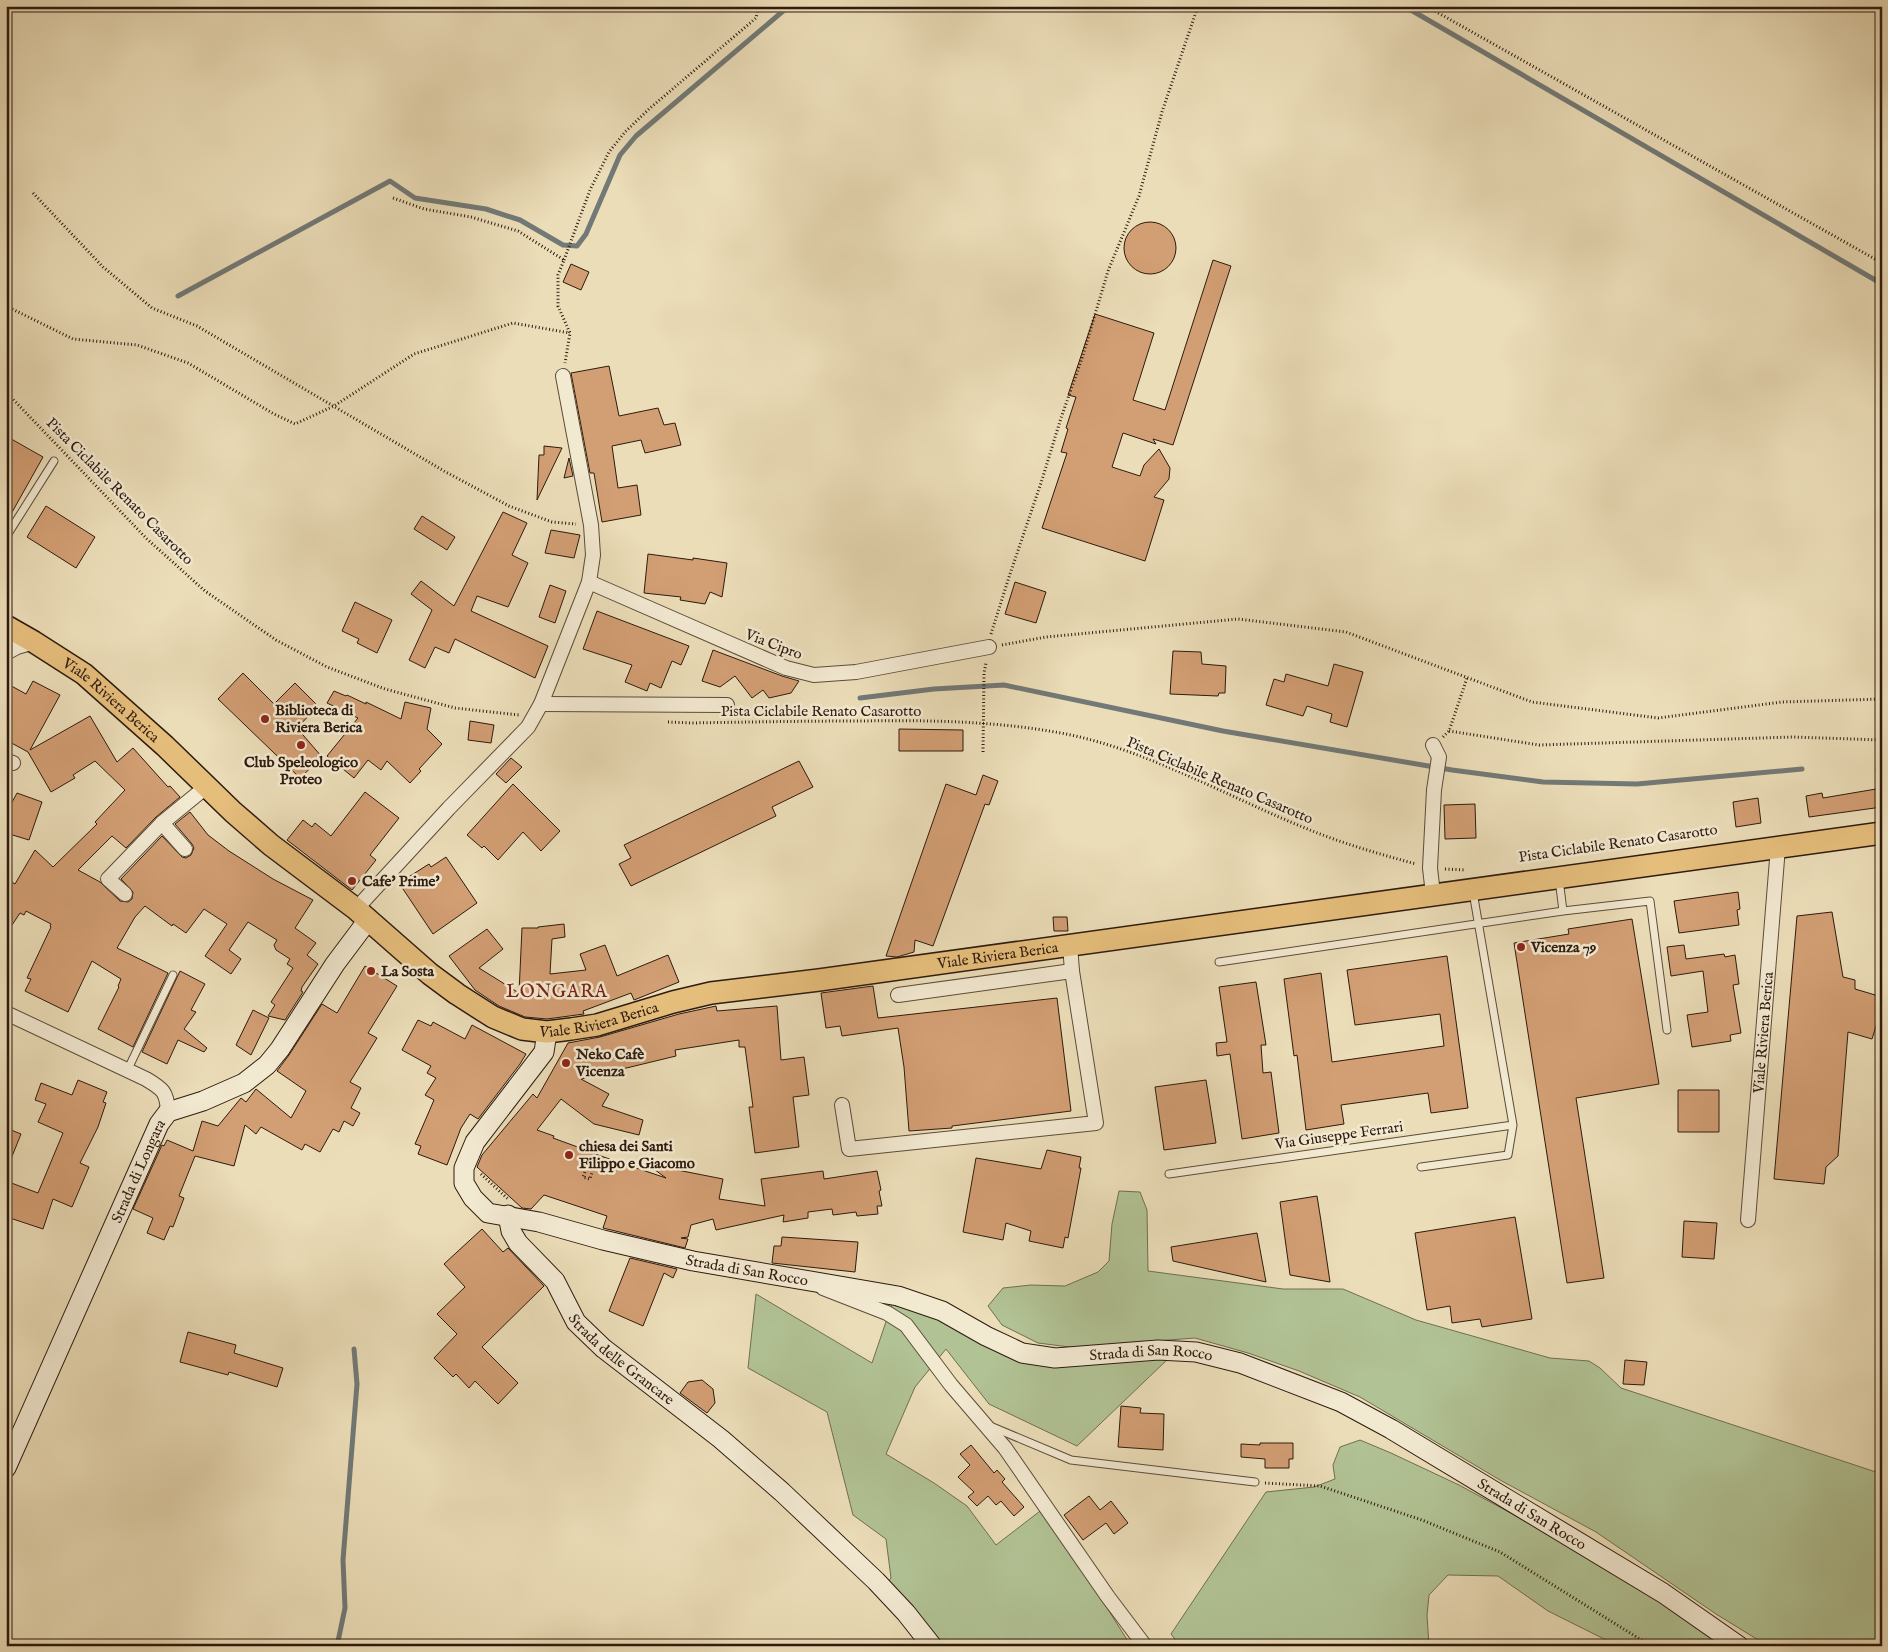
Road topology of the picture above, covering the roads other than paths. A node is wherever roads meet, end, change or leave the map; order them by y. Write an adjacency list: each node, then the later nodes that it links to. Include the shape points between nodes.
1 (563, 376): 4 (street, via 591,525 593,555)
2 (54, 461): 3 (lane)
3 (6, 537)
4 (589, 582): 7 (street, Via Cipro, via 786,668 814,675 856,672); 9 (street)
5 (6, 626): 6 (main road, Viale Riviera Berica)
6 (34, 642): 8 (street); 12 (main road, Viale Riviera Berica, via 84,674)
7 (989, 648)
8 (6, 654)
9 (541, 704): 10 (street); 22 (street, via 528,727 449,808)
10 (727, 705)
11 (1436, 751): 20 (street, via 1430,868)
12 (206, 787): 13 (street); 22 (main road, Viale Riviera Berica, via 271,844)
13 (162, 823): 16 (street); 19 (street, via 108,879)
14 (1882, 833): 15 (main road, Viale Riviera Berica)
15 (1778, 847): 17 (main road, Viale Riviera Berica); 39 (street, Viale Riviera Berica)
16 (185, 849)
17 (1559, 877): 18 (main road, Viale Riviera Berica); 21 (lane)
18 (1470, 879): 20 (main road, Viale Riviera Berica); 23 (lane)
19 (125, 894)
20 (1433, 894): 24 (main road, Viale Riviera Berica)
21 (1563, 911): 23 (lane); 30 (lane, via 1650,901)
22 (362, 914): 31 (main road, Viale Riviera Berica, via 457,994 522,1029); 34 (street, Strada di Longara, via 335,964 267,1065 244,1083 219,1095)
23 (1477, 923): 25 (lane); 35 (lane)
24 (1070, 945): 26 (street, Viale Riviera Berica); 31 (main road, Viale Riviera Berica, via 711,993 597,1025)
25 (1219, 962)
26 (1072, 971): 28 (street, Viale Riviera Berica); 33 (street, Viale Riviera Berica, via 1096,1122 848,1149)
27 (173, 976): 32 (lane)
28 (898, 996)
29 (6, 1013): 32 (street)
30 (1668, 1030)
31 (547, 1032): 38 (street, via 544,1052 475,1142 464,1168 464,1183 488,1213)
32 (128, 1071): 34 (street, via 160,1088 167,1096)
33 (842, 1105)
34 (168, 1112): 42 (street, Strada di Longara, via 159,1124)
35 (1513, 1125): 36 (lane, via 1508,1155); 37 (lane, Via Giuseppe Ferrari)
36 (1421, 1168)
37 (1169, 1174)
38 (511, 1210): 40 (street, Strada di San Rocco, via 602,1240 694,1261); 44 (street, Strada delle Grancare, via 511,1231 518,1243 555,1281 576,1322 603,1348 721,1439 782,1492 876,1581)
39 (1748, 1220)
40 (804, 1280): 41 (street, via 906,1325); 46 (street, Strada di San Rocco, via 898,1296 942,1311 1022,1353 1055,1358 1158,1350 1196,1352 1240,1363 1292,1382 1341,1402 1391,1429 1664,1593)
41 (983, 1422): 43 (lane, via 1071,1460); 45 (street, via 1005,1448)
42 (6, 1468)
43 (1255, 1482)
44 (932, 1646)
45 (1145, 1646)
46 (1739, 1646)

